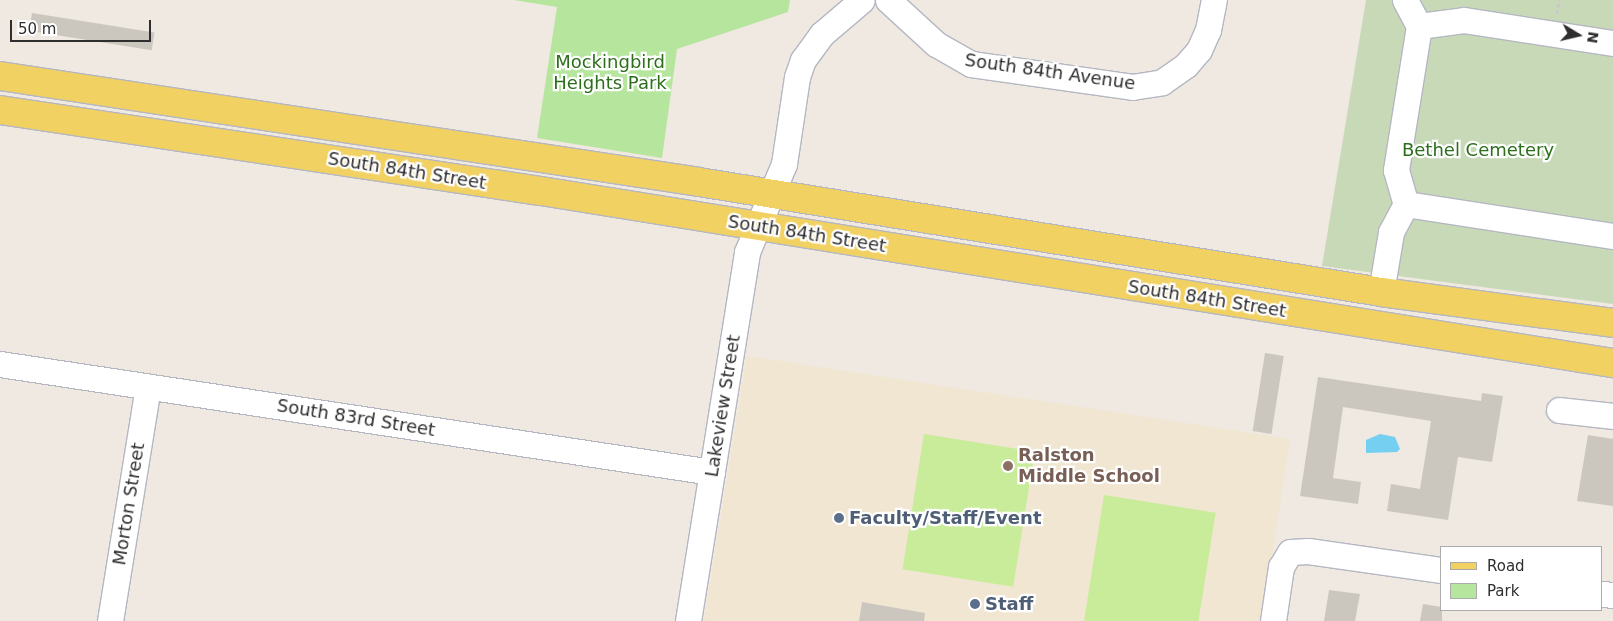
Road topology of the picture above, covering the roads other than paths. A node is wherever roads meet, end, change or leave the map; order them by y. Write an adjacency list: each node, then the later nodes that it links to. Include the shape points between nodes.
1 (862, 0): 9 (street, Lakeview Street, via 822,34 803,60 784,164)
2 (888, 0): 3 (street, South 84th Avenue, via 936,44 971,64 1132,87 1162,82 1177,73 1199,50 1208,30)
3 (1214, 0)
4 (1405, 0): 5 (street)
5 (1419, 26): 6 (street, via 1464,20); 10 (street, via 1396,170)
6 (1613, 43)
7 (0, 76): 9 (main road, South 84th Street)
8 (0, 110): 11 (main road, South 84th Street)
9 (772, 194): 11 (street, Lakeview Street); 13 (main road, South 84th Street)
10 (1406, 204): 12 (street); 13 (street, via 1391,232)
11 (759, 226): 15 (main road, South 84th Street); 20 (street, Lakeview Street, via 747,252)
12 (1613, 236)
13 (1381, 292): 14 (main road, South 84th Street)
14 (1613, 323)
15 (1613, 363)
16 (0, 364): 17 (street, South 83rd Street)
17 (148, 387): 20 (street, South 83rd Street); 22 (street, Morton Street)
18 (1559, 410): 19 (street)
19 (1613, 416)
20 (712, 472): 23 (street, Lakeview Street)
21 (1440, 570): 24 (street, via 1308,551 1290,552 1282,567)
22 (110, 621)
23 (688, 621)
24 (1273, 621)

